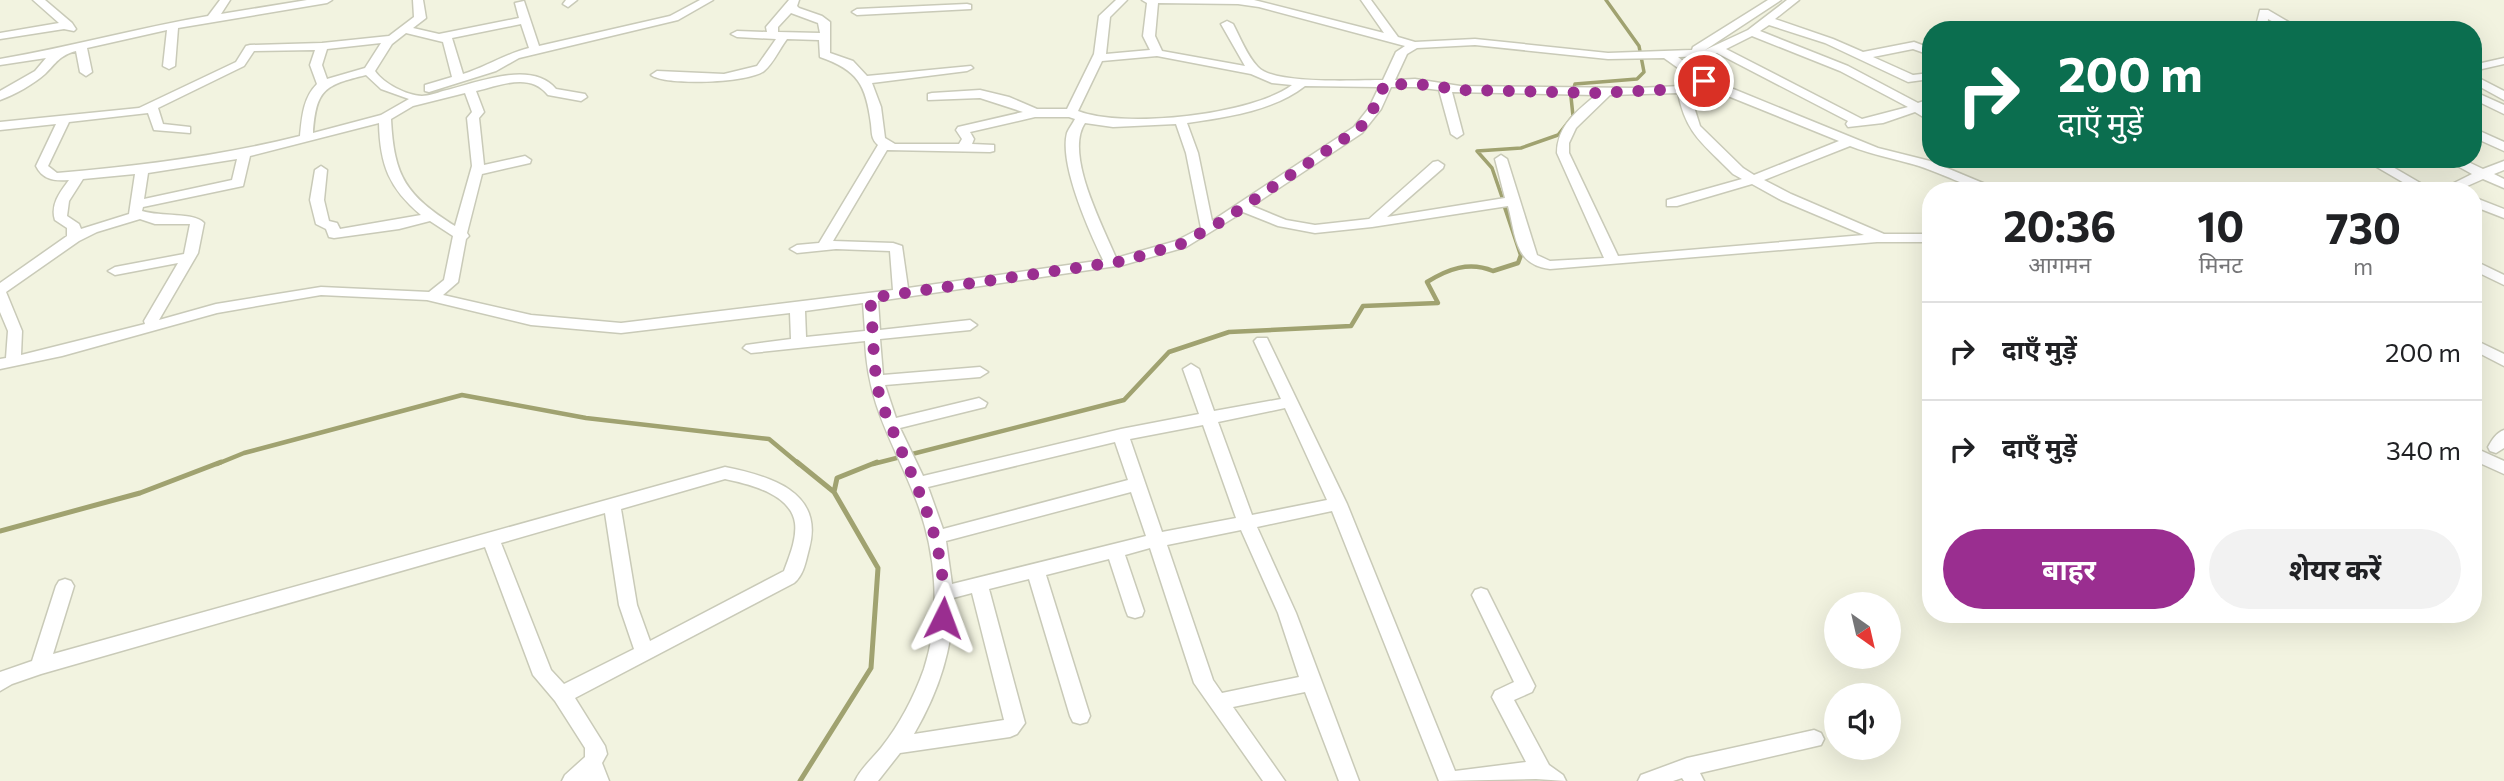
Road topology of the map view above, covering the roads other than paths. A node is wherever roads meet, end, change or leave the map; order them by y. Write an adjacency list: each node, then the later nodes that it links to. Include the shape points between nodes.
1 (38, 0): 23 (street)
2 (225, 0): 18 (street)
3 (327, 0): 18 (street)
4 (418, 0): 26 (street, via 420,18)
5 (677, 0): 17 (street)
6 (708, 0): 17 (street)
7 (1122, 0): 45 (street, via 1105,16)
8 (1366, 0): 34 (street)
9 (1776, 0): 42 (street)
10 (1794, 0): 20 (street)
11 (1150, 1): 34 (street, via 1259,4); 41 (street, via 1149,36)
12 (520, 3): 19 (street)
13 (793, 3): 29 (street, via 772,27); 32 (street, via 794,11 821,18 826,24)
14 (932, 4): 15 (street); 16 (street)
15 (967, 7)
16 (857, 12)
17 (684, 13): 39 (street)
18 (212, 19): 25 (street)
19 (526, 20): 31 (street); 39 (street)
20 (1766, 20): 27 (street); 44 (street)
21 (2262, 21): 22 (street, via 2264,12)
22 (2280, 21)
23 (68, 24): 30 (street); 36 (street)
24 (1227, 24): 52 (street)
25 (173, 25): 36 (street); 48 (street)
26 (406, 30): 31 (street); 33 (street)
27 (1752, 32): 38 (street); 64 (street)
28 (737, 34): 29 (street)
29 (778, 35): 32 (street); 54 (street, via 755,71 726,77)
30 (0, 36)
31 (442, 37): 62 (street, via 448,40)
32 (824, 37): 57 (street, via 824,55 849,63)
33 (392, 39): 35 (street); 51 (street)
34 (1405, 43): 43 (street, via 1430,38 1504,40 1616,55); 63 (street)
35 (322, 46): 59 (street, via 316,65); 77 (street, via 250,48 240,64)
36 (75, 47): 40 (street); 53 (street)
37 (1922, 47): 44 (street, via 1911,45)
38 (1718, 49): 42 (street); 85 (street)
39 (535, 50): 62 (street, via 506,58)
40 (57, 53): 47 (street); 69 (street, via 39,73)
41 (1157, 53): 45 (street); 52 (street)
42 (1689, 55): 43 (street)
43 (1670, 56): 58 (street)
44 (1862, 56): 55 (street)
45 (1098, 58): 81 (street)
46 (2504, 61): 49 (street)
47 (0, 62)
48 (169, 66)
49 (2482, 66)
50 (967, 68): 57 (street)
51 (369, 71): 59 (street); 68 (street, via 374,81)
52 (1254, 71): 60 (street, via 1276,80)
53 (86, 72)
54 (657, 75)
55 (1904, 76): 56 (street); 64 (street)
56 (1922, 78)
57 (863, 80): 93 (street)
58 (1704, 81): 66 (street); 88 (street)
59 (322, 82): 91 (street, via 308,116)
60 (1303, 82): 63 (street); 83 (street, via 1270,101)
61 (2482, 83): 70 (street)
62 (463, 84): 68 (street); 71 (street, via 530,78 544,82 552,92); 74 (street); 108 (street, via 478,112 473,118)
63 (1381, 84): 65 (street); 119 (street, via 1368,120 1357,130); 124 (street, via 1351,128)
64 (1879, 87): 76 (street)
65 (1445, 89): 67 (street); 89 (street)
66 (1684, 89): 67 (street); 111 (street, via 1694,127)
67 (1600, 92): 133 (street, via 1561,141)
68 (407, 95): 74 (street)
69 (0, 96)
70 (2504, 96)
71 (581, 97)
72 (932, 97): 80 (street, via 980,94)
73 (2482, 99): 79 (street)
74 (422, 100): 82 (street)
75 (1922, 105): 76 (street)
76 (1917, 106): 78 (street); 85 (street)
77 (152, 107): 84 (street); 87 (street, via 158,127)
78 (1922, 110)
79 (2504, 110)
80 (1035, 113): 81 (street); 95 (street, via 962,130 968,139)
81 (1076, 117): 83 (street, via 1116,123); 132 (street, via 1073,144 1079,181)
82 (385, 118): 91 (street); 122 (street, via 393,174)
83 (1180, 119): 124 (street, via 1192,153)
84 (64, 120): 86 (street); 110 (street, via 42,166 55,177)
85 (1859, 122): 88 (street)
86 (0, 127)
87 (186, 131)
88 (1830, 133): 92 (street)
89 (1457, 134)
90 (2482, 136): 94 (street)
91 (306, 139): 97 (street)
92 (1851, 141): 100 (street); 111 (street)
93 (884, 145): 95 (street); 129 (street)
94 (2504, 147)
95 (964, 148): 96 (street)
96 (990, 148)
97 (244, 154): 106 (street); 120 (street, via 237,183)
98 (1501, 159): 116 (street)
99 (525, 160): 108 (street)
100 (1922, 163)
101 (2504, 164): 109 (street)
102 (1438, 165): 123 (street)
103 (1936, 168): 112 (street)
104 (2386, 168): 113 (street)
105 (2470, 168): 109 (street)
106 (142, 170): 110 (street); 120 (street)
107 (321, 170): 122 (street, via 317,200 323,223 332,226 334,234)
108 (476, 171): 125 (street)
109 (2482, 174): 114 (street); 115 (street)
110 (78, 176): 126 (street, via 58,212 74,227)
111 (1752, 180): 117 (street); 127 (street)
112 (1973, 182)
113 (2411, 182)
114 (2464, 182)
115 (2504, 184)
116 (1513, 201): 123 (street); 133 (street, via 1528,254 1536,263)
117 (1672, 203)
118 (2482, 205): 121 (street)
119 (1242, 206): 123 (street, via 1298,227); 137 (street, via 1181,244 1123,261)
120 (139, 210): 126 (street); 131 (street, via 155,220 194,220)
121 (2504, 214)
122 (430, 217): 125 (street)
123 (1372, 223)
124 (1206, 225): 132 (street, via 1177,240)
125 (462, 236): 139 (street, via 451,282)
126 (74, 238): 138 (street)
127 (1883, 238): 128 (street); 133 (street)
128 (1922, 238)
129 (823, 247): 130 (street); 137 (street, via 893,247)
130 (797, 249)
131 (189, 257): 135 (street); 142 (street)
132 (1109, 258): 137 (street)
133 (1613, 261)
134 (2482, 269): 136 (street)
135 (115, 271)
136 (2504, 281)
137 (901, 291): 139 (street, via 624,322 537,315); 140 (street)
138 (0, 292): 150 (street, via 15,331)
139 (435, 295): 141 (street, via 531,320 621,328); 142 (street, via 325,286 216,304); 150 (street, via 321,291 272,298)
140 (870, 298): 141 (street); 144 (street)
141 (797, 308): 146 (street)
142 (151, 321): 150 (street)
143 (970, 325): 144 (street)
144 (875, 336): 146 (street); 153 (street)
145 (1262, 341): 154 (street)
146 (799, 343): 147 (street)
147 (751, 348)
148 (2482, 348): 149 (street)
149 (2502, 357)
150 (7, 360)
151 (1191, 369): 156 (street)
152 (980, 372): 153 (street)
153 (877, 381): 157 (street)
154 (1291, 402): 156 (street); 163 (street)
155 (979, 403): 157 (street)
156 (1208, 416): 158 (street); 165 (street)
157 (892, 424): 161 (street)
158 (1121, 435): 161 (street); 162 (street)
159 (2482, 457): 160 (street)
160 (2504, 468)
161 (918, 483): 166 (street)
162 (1137, 484): 166 (street); 168 (street)
163 (1338, 503): 165 (street); 192 (street)
164 (612, 505): 167 (street); 176 (street, via 628,605); 176 (street, via 725,473 777,488 802,511 805,525 792,575)
165 (1246, 522): 168 (street); 179 (street, via 1287,612)
166 (936, 537): 173 (street)
167 (491, 539): 177 (street); 180 (street, via 543,675)
168 (1157, 540): 169 (street); 181 (street, via 1204,683)
169 (1115, 550): 170 (street); 175 (street)
170 (1035, 570): 171 (street); 182 (street)
171 (979, 584): 173 (street); 184 (street, via 1015,723)
172 (65, 586): 177 (street)
173 (945, 593): 184 (street, via 934,674)
174 (1481, 595): 187 (street, via 1525,686 1502,696)
175 (1135, 611)
176 (645, 653): 180 (street)
177 (40, 666): 178 (street)
178 (0, 683)
179 (1311, 683): 181 (street); 191 (street)
180 (562, 695): 185 (street, via 595,746)
181 (1218, 702): 190 (street)
182 (1080, 716)
183 (1814, 739): 186 (street)
184 (897, 746): 189 (street)
185 (596, 772): 188 (street)
186 (1690, 774): 193 (street)
187 (1549, 776): 192 (street, via 1536,770)
188 (572, 781)
189 (865, 781)
190 (1275, 781)
191 (1349, 781)
192 (1450, 781)
193 (1648, 781)

